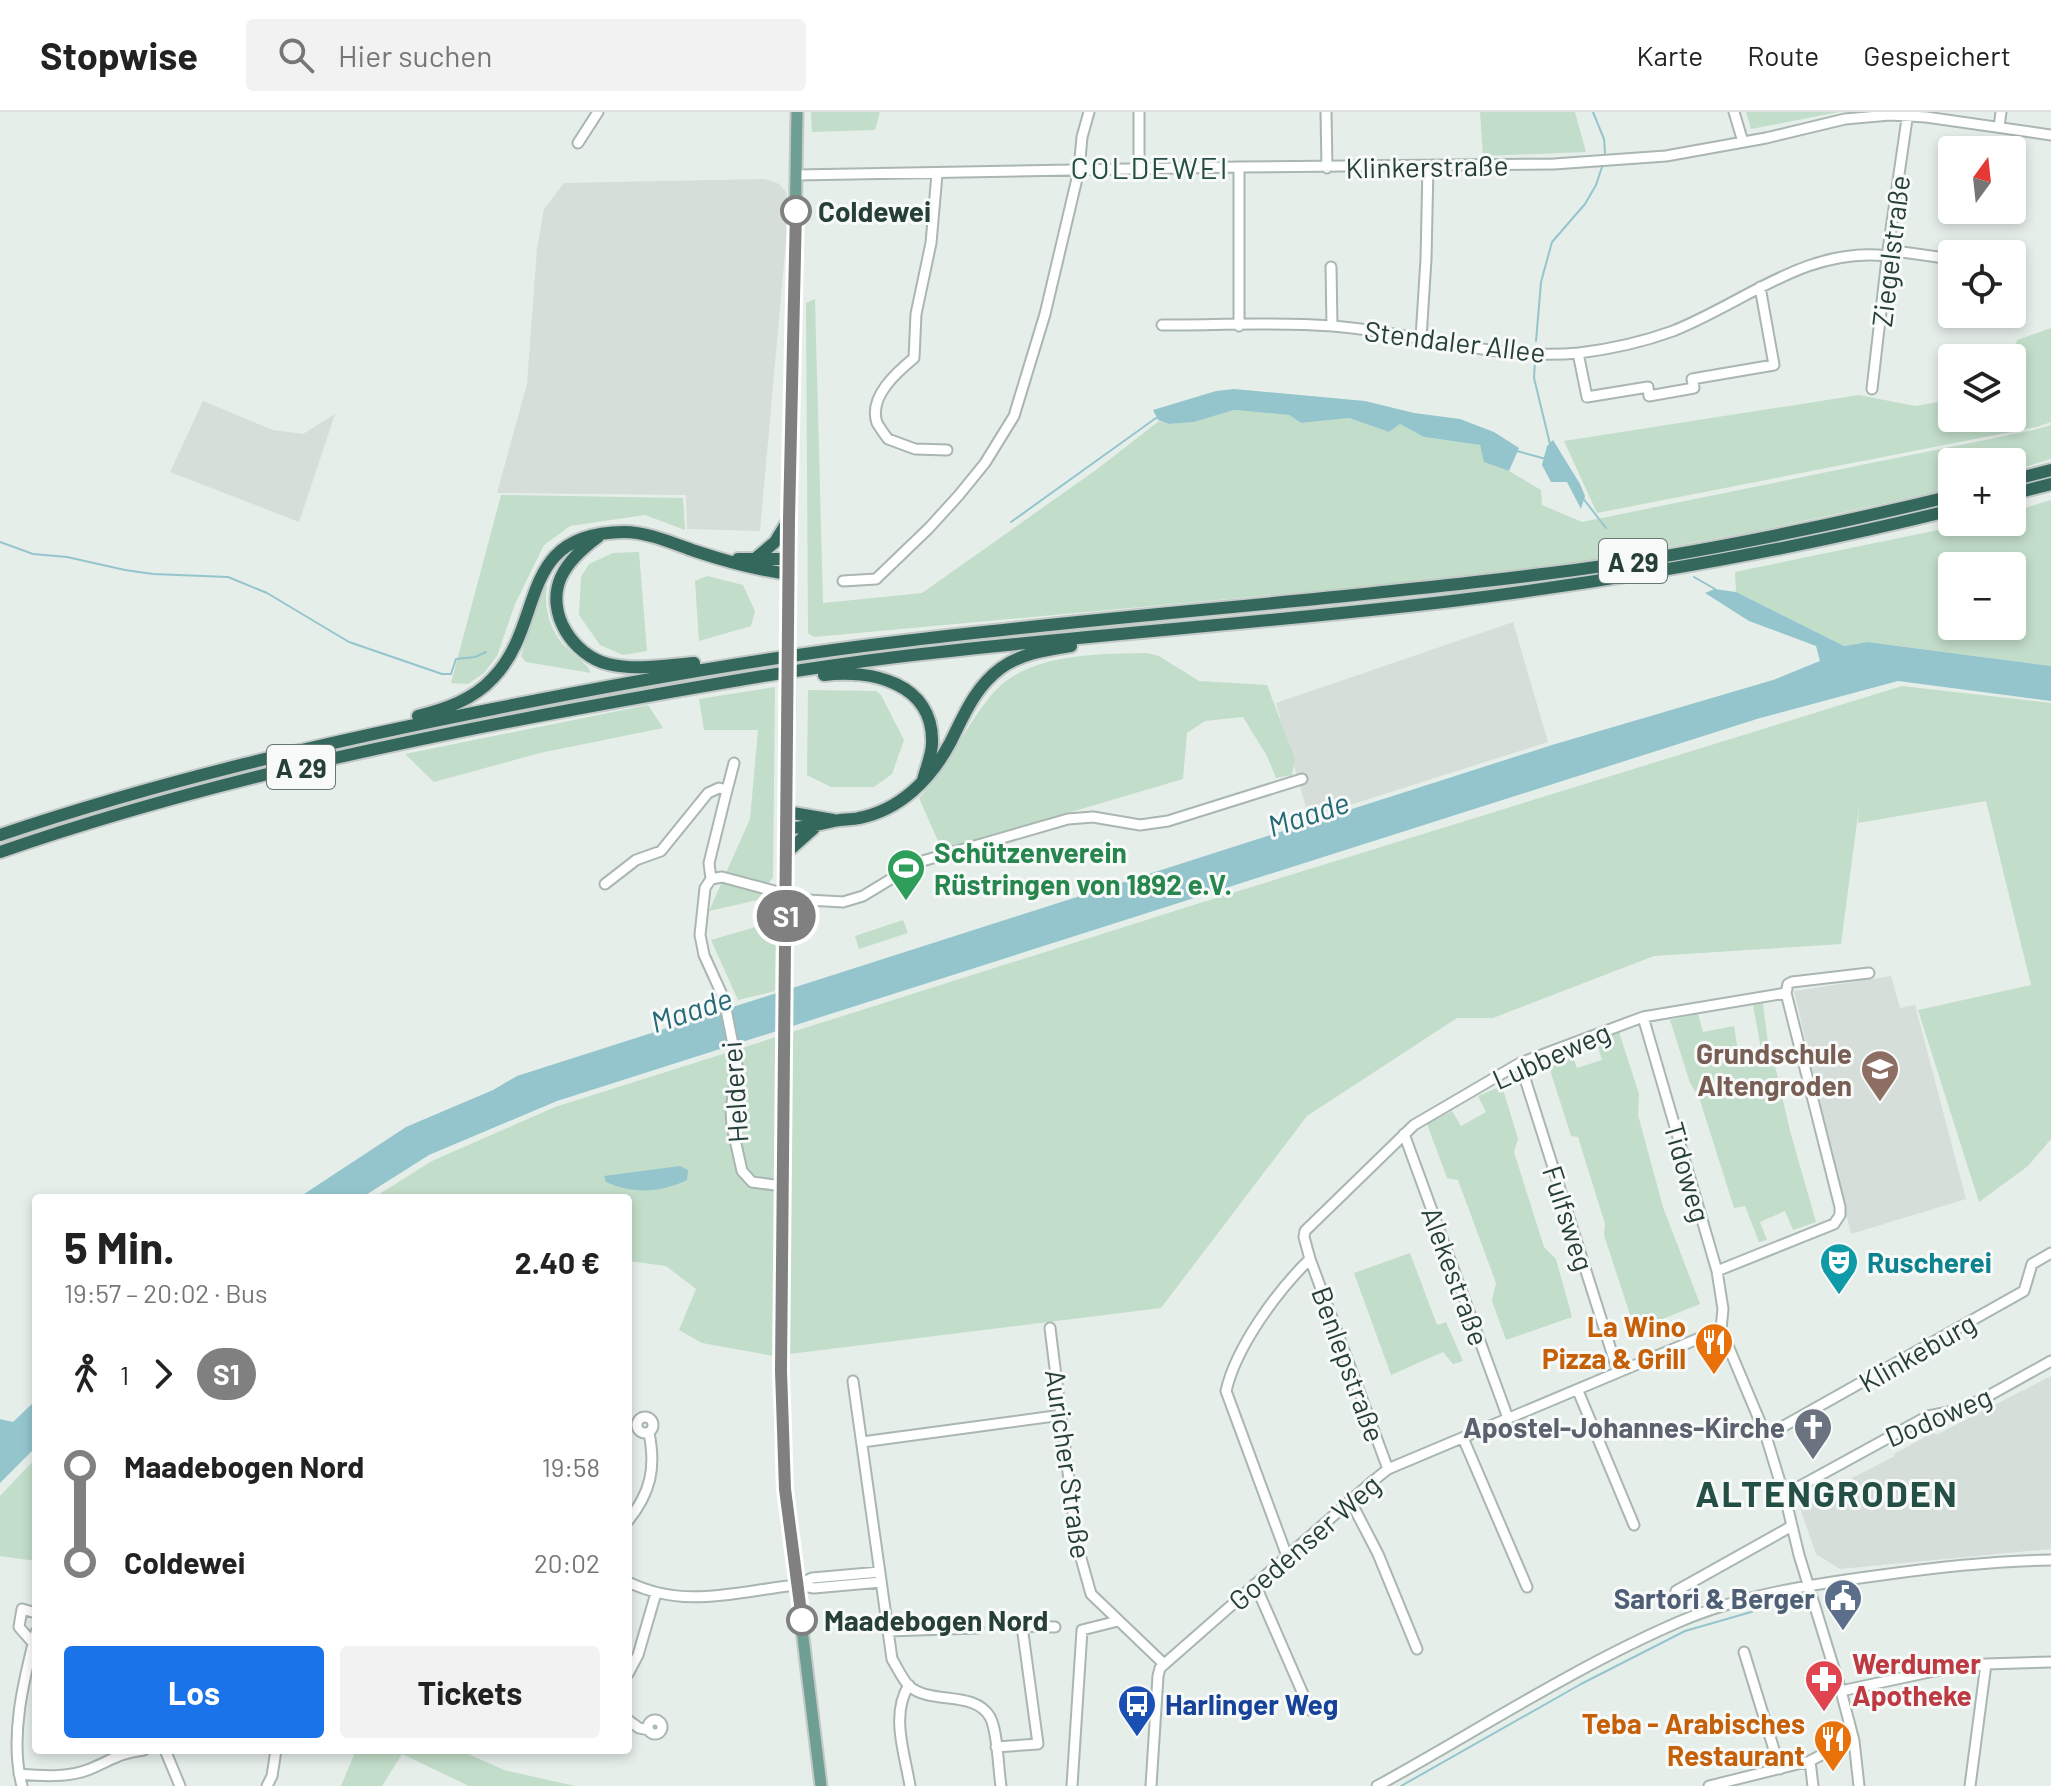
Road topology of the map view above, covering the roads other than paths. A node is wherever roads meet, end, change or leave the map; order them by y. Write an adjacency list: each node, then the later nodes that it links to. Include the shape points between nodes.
1 (598, 112): 12 (street)
2 (797, 112): 19 (main road)
3 (1089, 112): 16 (street)
4 (1139, 112): 17 (street)
5 (1326, 112): 15 (street)
6 (1734, 112): 11 (street)
7 (2001, 112): 9 (street)
8 (1908, 114): 9 (street, Klinkerstraße); 11 (street, Klinkerstraße, via 1845,119); 20 (street, Ziegelstraße)
9 (1999, 127): 10 (street, Klinkerstraße)
10 (2051, 135)
11 (1743, 142): 13 (street, Klinkerstraße, via 1595,162)
12 (578, 143)
13 (1428, 166): 15 (street, Klinkerstraße); 27 (street)
14 (1239, 167): 15 (street, Klinkerstraße); 17 (street, Klinkerstraße); 25 (street)
15 (1327, 168)
16 (1079, 170): 17 (street, Klinkerstraße); 18 (street, Klinkerstraße); 43 (street, via 1014,416 985,463 929,528 876,579)
17 (1139, 170)
18 (937, 174): 19 (street, Klinkerstraße); 30 (street, via 914,358 893,375 878,399 876,420 888,439 915,449)
19 (797, 175): 37 (main road)
20 (1888, 253): 21 (street, Stendaler Allee); 23 (street, Stendaler Allee, via 1813,263); 29 (street, Ziegelstraße)
21 (1938, 258)
22 (1331, 267): 26 (street, Stendaler Allee)
23 (1760, 287): 28 (street, Stendaler Allee, via 1640,342); 28 (street, Stendaler Allee, via 1774,365 1692,379 1694,388 1671,393 1649,396 1648,387 1587,397)
24 (1162, 325): 25 (street, Stendaler Allee)
25 (1239, 326): 26 (street, Stendaler Allee)
26 (1332, 326): 27 (street, Stendaler Allee)
27 (1421, 338): 28 (street, Stendaler Allee, via 1528,356)
28 (1578, 353)
29 (1872, 389)
30 (947, 450)
31 (2051, 470): 32 (highway)
32 (2026, 476)
33 (2051, 484): 34 (highway)
34 (2026, 490)
35 (1938, 499): 45 (highway, A 29, via 1761,539 1554,573 943,636)
36 (1938, 513): 44 (highway, A 29, via 1764,552 1558,587)
37 (789, 519): 39 (highway, via 775,542); 40 (main road)
38 (602, 535): 41 (highway, via 640,533); 45 (highway, via 569,563 560,579 558,609 569,638 592,658 610,664); 47 (highway, via 573,543 549,563 510,655 483,688 452,706 404,719)
39 (756, 558): 40 (highway); 41 (highway)
40 (789, 559): 42 (main road)
41 (731, 560): 42 (highway)
42 (789, 574): 52 (main road, bridge)
43 (843, 581)
44 (1087, 637): 46 (highway, A 29); 50 (highway, via 1073,646 1015,660 990,678)
45 (713, 666): 47 (highway, A 29)
46 (746, 678): 50 (highway, via 766,682 865,674 902,687 920,703 931,729); 57 (highway, A 29, via 333,759 177,798)
47 (386, 730): 56 (highway, A 29)
48 (734, 763): 51 (street, Helderei)
49 (1302, 779): 59 (street, via 1168,821 1140,825 1093,817 1068,819 919,862 863,896 843,902 808,900 722,877)
50 (923, 781): 53 (highway, via 892,806)
51 (727, 790): 59 (street, Helderei, via 709,863); 60 (street, via 708,793 661,851 636,860)
52 (787, 812): 53 (highway); 54 (main road)
53 (837, 821): 55 (highway)
54 (786, 828): 55 (highway); 58 (main road)
55 (814, 828): 58 (highway)
56 (0, 835)
57 (0, 852)
58 (786, 853): 66 (main road, bridge)
59 (711, 879): 66 (street, Helderei, via 705,888 700,935 724,999 735,1055 731,1110 742,1171 752,1182)
60 (605, 884)
61 (1869, 973): 62 (street, Lubbeweg, via 1792,982)
62 (1786, 993): 63 (street, Lubbeweg); 69 (street, via 1840,1215 1834,1224)
63 (1643, 1017): 64 (street, Lubbeweg); 69 (street, Tidoweg)
64 (1520, 1063): 65 (street, Lubbeweg); 73 (street, Fulfsweg)
65 (1404, 1134): 68 (street, Lubbeweg, via 1305,1231); 77 (street, Alekestraße)
66 (782, 1186): 93 (main road, via 781,1422)
67 (2051, 1253): 79 (street, Klinkeburg, via 2032,1264 2024,1291)
68 (1310, 1259): 82 (street, Benlepstraße); 88 (street, via 1262,1317 1226,1391)
69 (1717, 1271): 71 (street, Tidoweg)
70 (1050, 1328): 76 (street, Auricher Straße)
71 (1721, 1329): 73 (street, Goedenser Weg); 79 (street)
72 (2051, 1361): 83 (street, Dodoweg, via 1959,1410 1928,1416)
73 (1618, 1372): 75 (street, Goedenser Weg)
74 (853, 1381): 81 (street)
75 (1578, 1391): 77 (street, Goedenser Weg); 86 (street)
76 (1062, 1415): 81 (street); 99 (street, Auricher Straße, via 1082,1567 1091,1594)
77 (1508, 1418): 80 (street, Goedenser Weg)
78 (649, 1433): 85 (street, via 651,1480)
79 (1766, 1436): 83 (street)
80 (1463, 1438): 82 (street, Goedenser Weg); 95 (street)
81 (862, 1442): 90 (street)
82 (1388, 1469): 84 (street, Goedenser Weg)
83 (1784, 1495): 87 (street)
84 (1350, 1500): 88 (street, Goedenser Weg); 105 (street)
85 (632, 1514)
86 (1634, 1525)
87 (1792, 1526): 94 (street); 96 (street)
88 (1287, 1556): 92 (street, Goedenser Weg)
89 (2051, 1560): 94 (street, via 1978,1563)
90 (881, 1577): 93 (street, via 814,1588); 102 (street)
91 (632, 1584): 97 (street)
92 (1255, 1584): 108 (street, Goedenser Weg); 113 (street)
93 (797, 1585): 97 (street, via 695,1598); 127 (main road)
94 (1809, 1586): 112 (street); 132 (street, via 1749,1598 1679,1622)
95 (1527, 1587)
96 (1676, 1591)
97 (656, 1593): 110 (street)
98 (32, 1612): 103 (street, via 22,1609 19,1627)
99 (1118, 1621): 108 (street, Auricher Straße); 130 (street, via 1082,1630)
100 (1055, 1627): 117 (street, via 1022,1626 1038,1744)
101 (978, 1628): 102 (street)
102 (887, 1631): 111 (street, via 892,1659)
103 (32, 1642)
104 (32, 1649): 123 (street, via 19,1721)
105 (1417, 1649)
106 (1744, 1652): 122 (street)
107 (2051, 1662): 109 (street)
108 (1164, 1664): 131 (street, via 1158,1676)
109 (1986, 1664): 112 (street); 136 (street)
110 (632, 1666)
111 (909, 1685): 117 (street, via 923,1694 982,1709 990,1718); 128 (street, via 898,1712)
112 (1841, 1691): 116 (street)
113 (1310, 1710)
114 (632, 1723): 115 (street)
115 (649, 1730)
116 (1854, 1741): 121 (street); 135 (street)
117 (996, 1747): 129 (street)
118 (119, 1754): 123 (street, via 74,1774)
119 (166, 1754): 125 (street)
120 (275, 1754): 126 (street)
121 (1810, 1761): 122 (street); 134 (street)
122 (1780, 1769): 133 (street)
123 (19, 1774): 124 (street)
124 (22, 1786)
125 (180, 1786)
126 (267, 1786)
127 (821, 1786)
128 (910, 1786)
129 (1001, 1786)
130 (1072, 1786)
131 (1151, 1786)
132 (1377, 1786)
133 (1709, 1786)
134 (1813, 1786)
135 (1859, 1786)
136 (1970, 1786)

